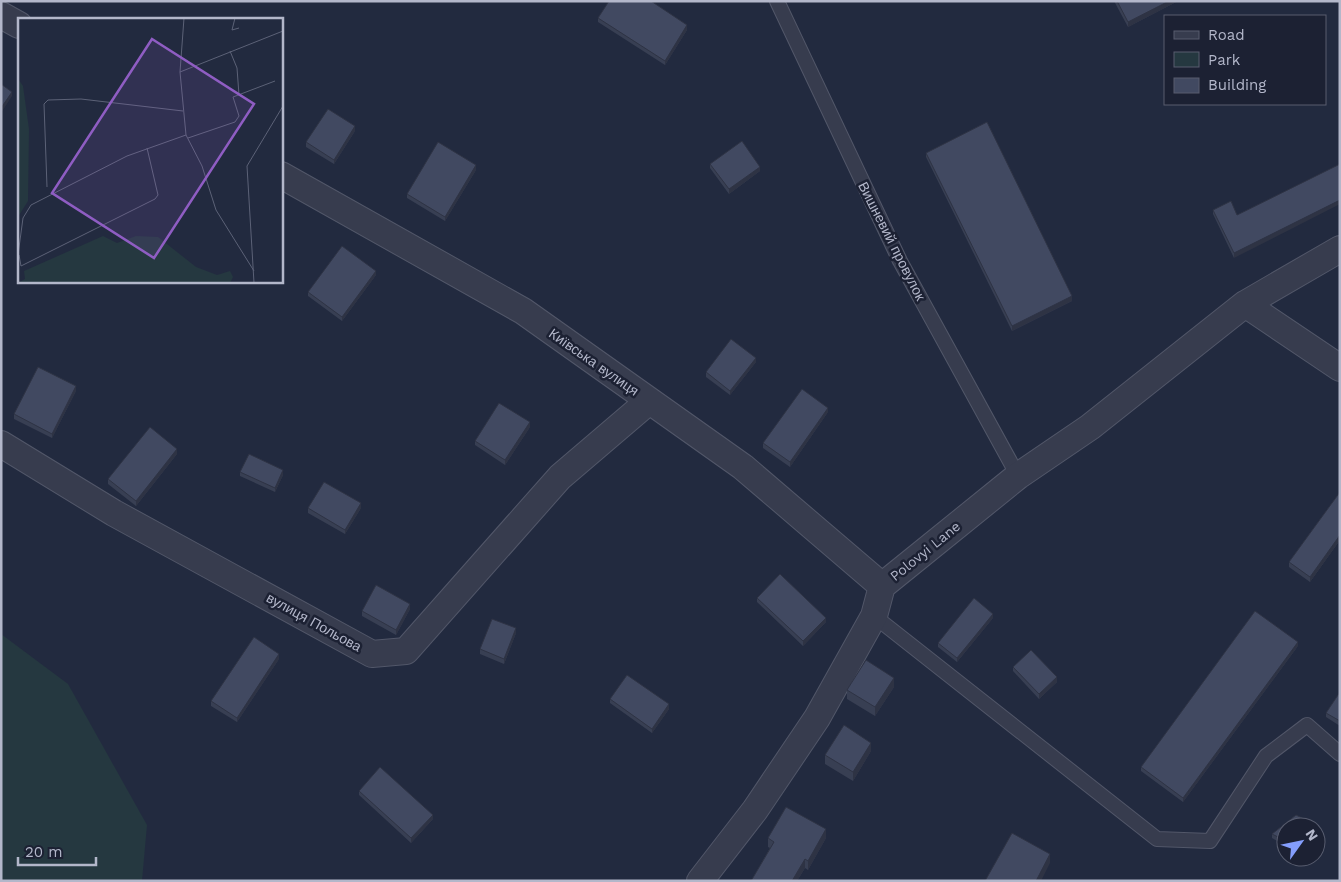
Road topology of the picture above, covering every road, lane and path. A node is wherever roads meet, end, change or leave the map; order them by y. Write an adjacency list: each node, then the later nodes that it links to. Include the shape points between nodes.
1 (777, 1): 10 (lane, Вишневий провулок, via 900,262)
2 (1, 15): 3 (street)
3 (18, 24)
4 (282, 177): 8 (street, Київська вулиця, via 523,311)
5 (1340, 249): 6 (street, Polovyi Lane)
6 (1245, 304): 7 (street); 10 (street, Polovyi Lane, via 1090,427)
7 (1340, 368)
8 (649, 401): 9 (street, вулиця Польова, via 560,477 406,651 372,654 114,513); 11 (street, Київська вулиця, via 743,467)
9 (1, 444)
10 (1018, 476): 11 (street, Polovyi Lane)
11 (882, 586): 12 (street, Polovyi Lane)
12 (874, 616): 13 (lane, via 1156,839 1210,841 1266,756 1307,724); 14 (street, Polovyi Lane, via 817,718 755,810)
13 (1339, 752)
14 (700, 881)

